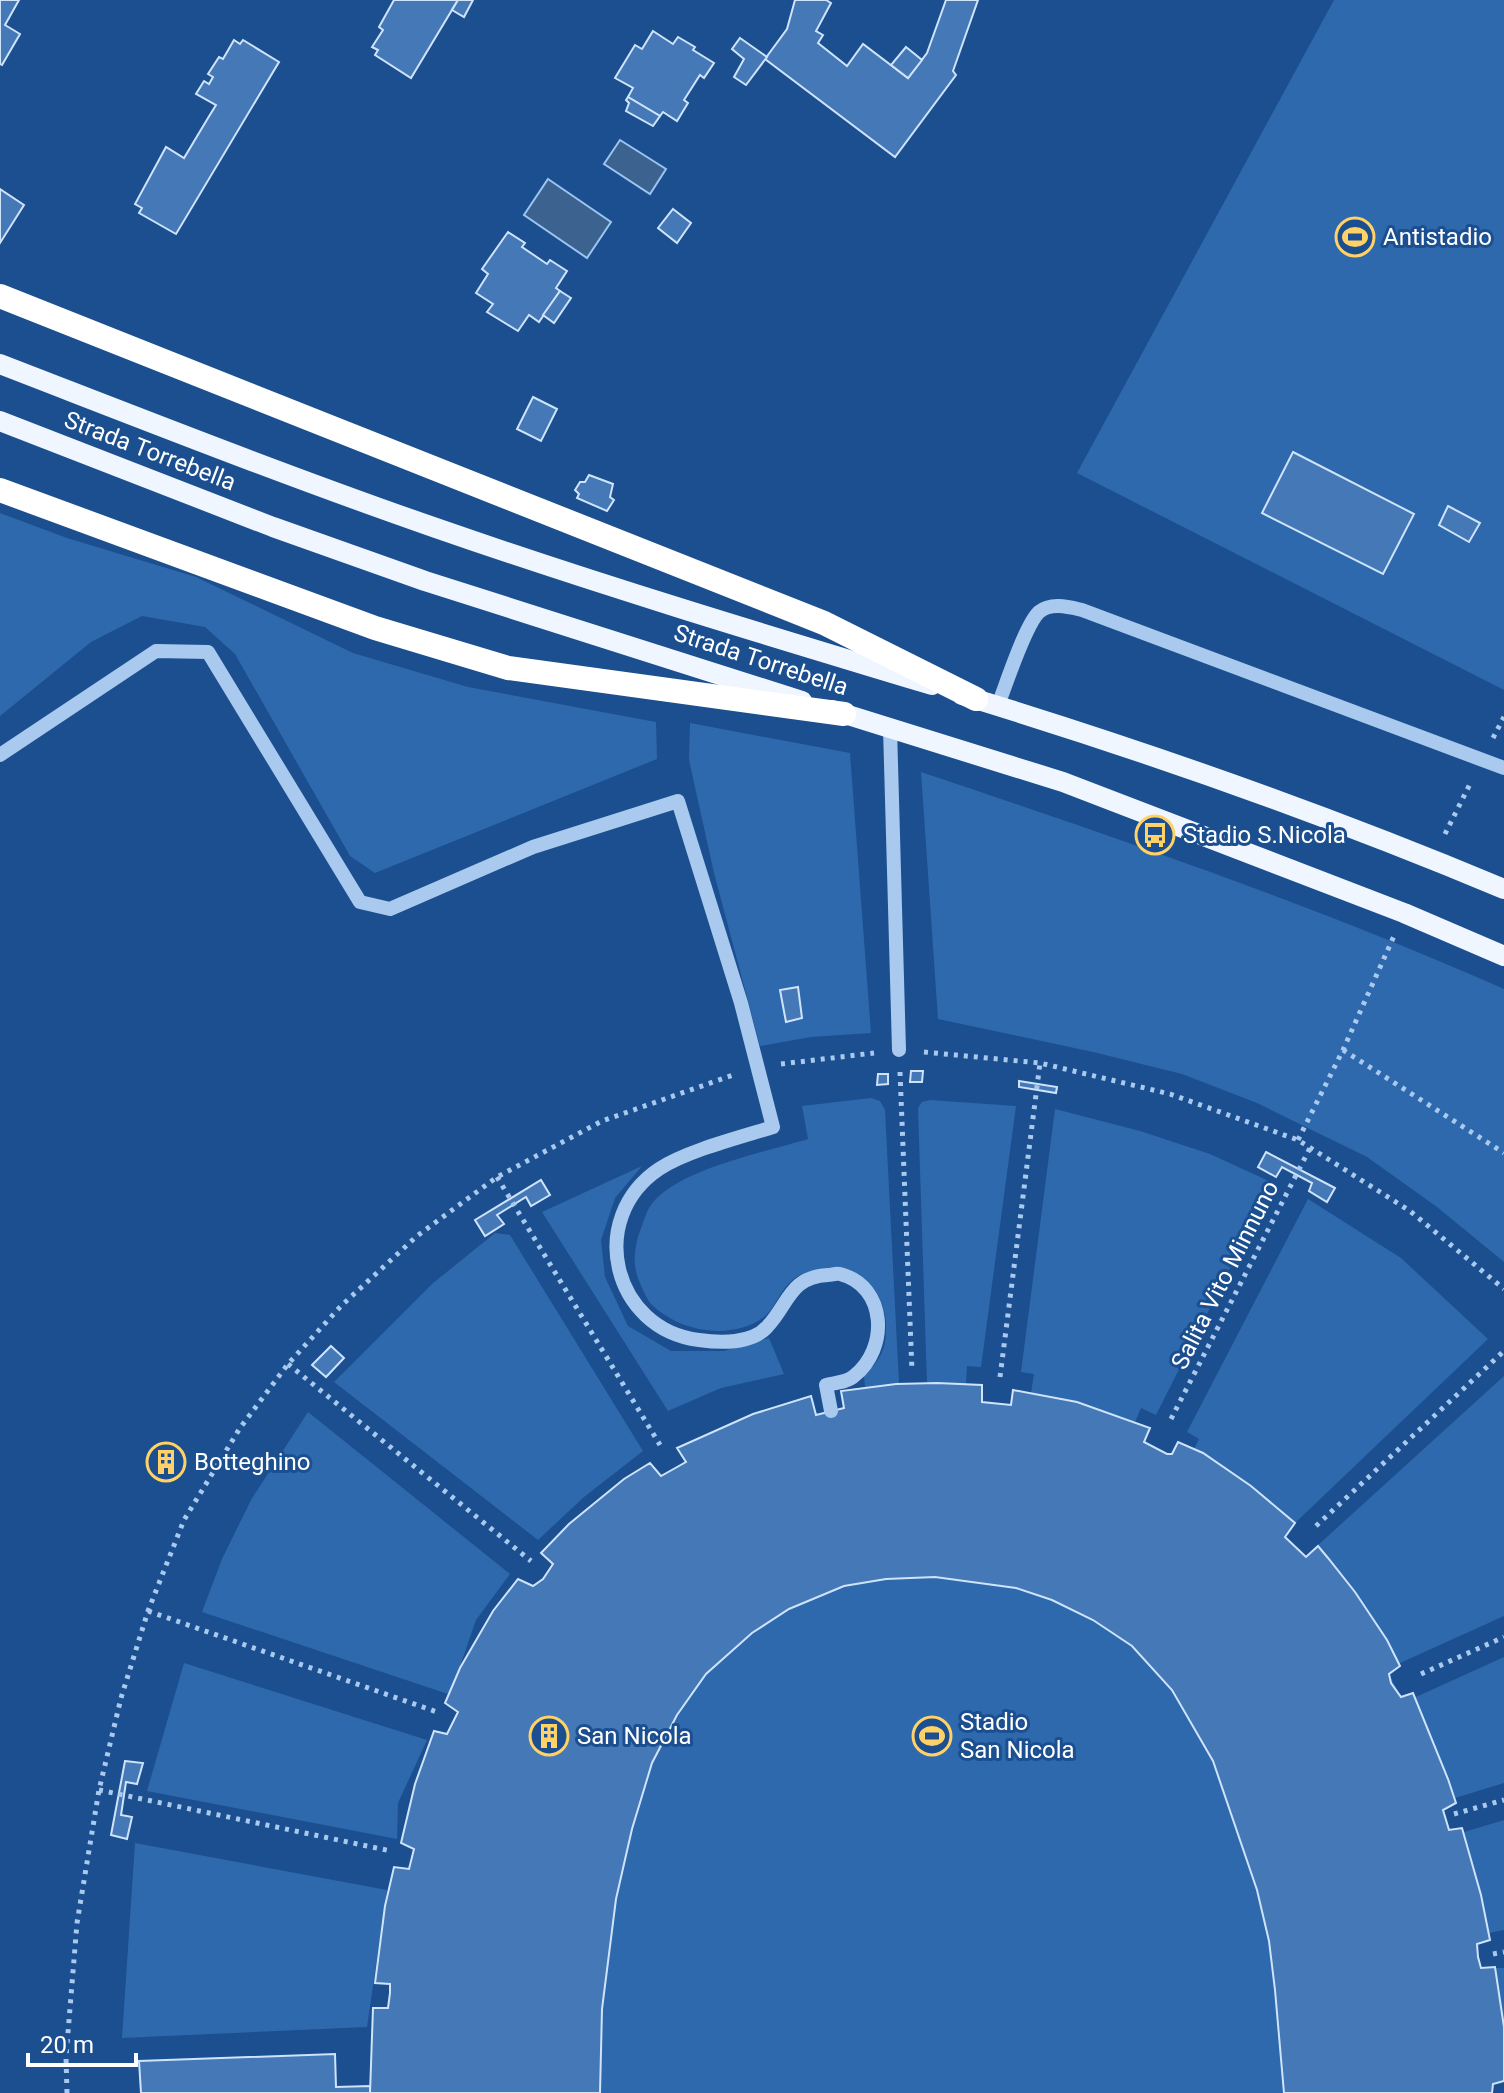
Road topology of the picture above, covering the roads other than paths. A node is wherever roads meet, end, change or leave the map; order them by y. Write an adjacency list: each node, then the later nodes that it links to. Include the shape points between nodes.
1 (0, 296): 5 (highway, via 824,623)
2 (0, 364): 5 (main road, Strada Torrebella, via 423,523)
3 (0, 421): 6 (main road, Strada Torrebella, via 425,581)
4 (0, 490): 6 (highway, via 375,628 508,668)
5 (987, 702): 9 (street, via 1040,611 1058,605); 10 (main road, Strada Torrebella, via 1205,774)
6 (844, 714): 7 (main road, Strada Torrebella)
7 (890, 728): 11 (main road, Strada Torrebella, via 1063,782); 12 (street)
8 (0, 755): 13 (street, via 156,651 208,652 360,902 390,909 533,847 678,801 773,1127 660,1169 637,1189 622,1211 615,1248 626,1293 659,1327 696,1340 738,1342 767,1329 796,1286 816,1276 840,1274 863,1287 877,1310 877,1344 853,1378 826,1385)
9 (1504, 768)
10 (1504, 889)
11 (1504, 956)
12 (899, 1050)
13 (831, 1411)

